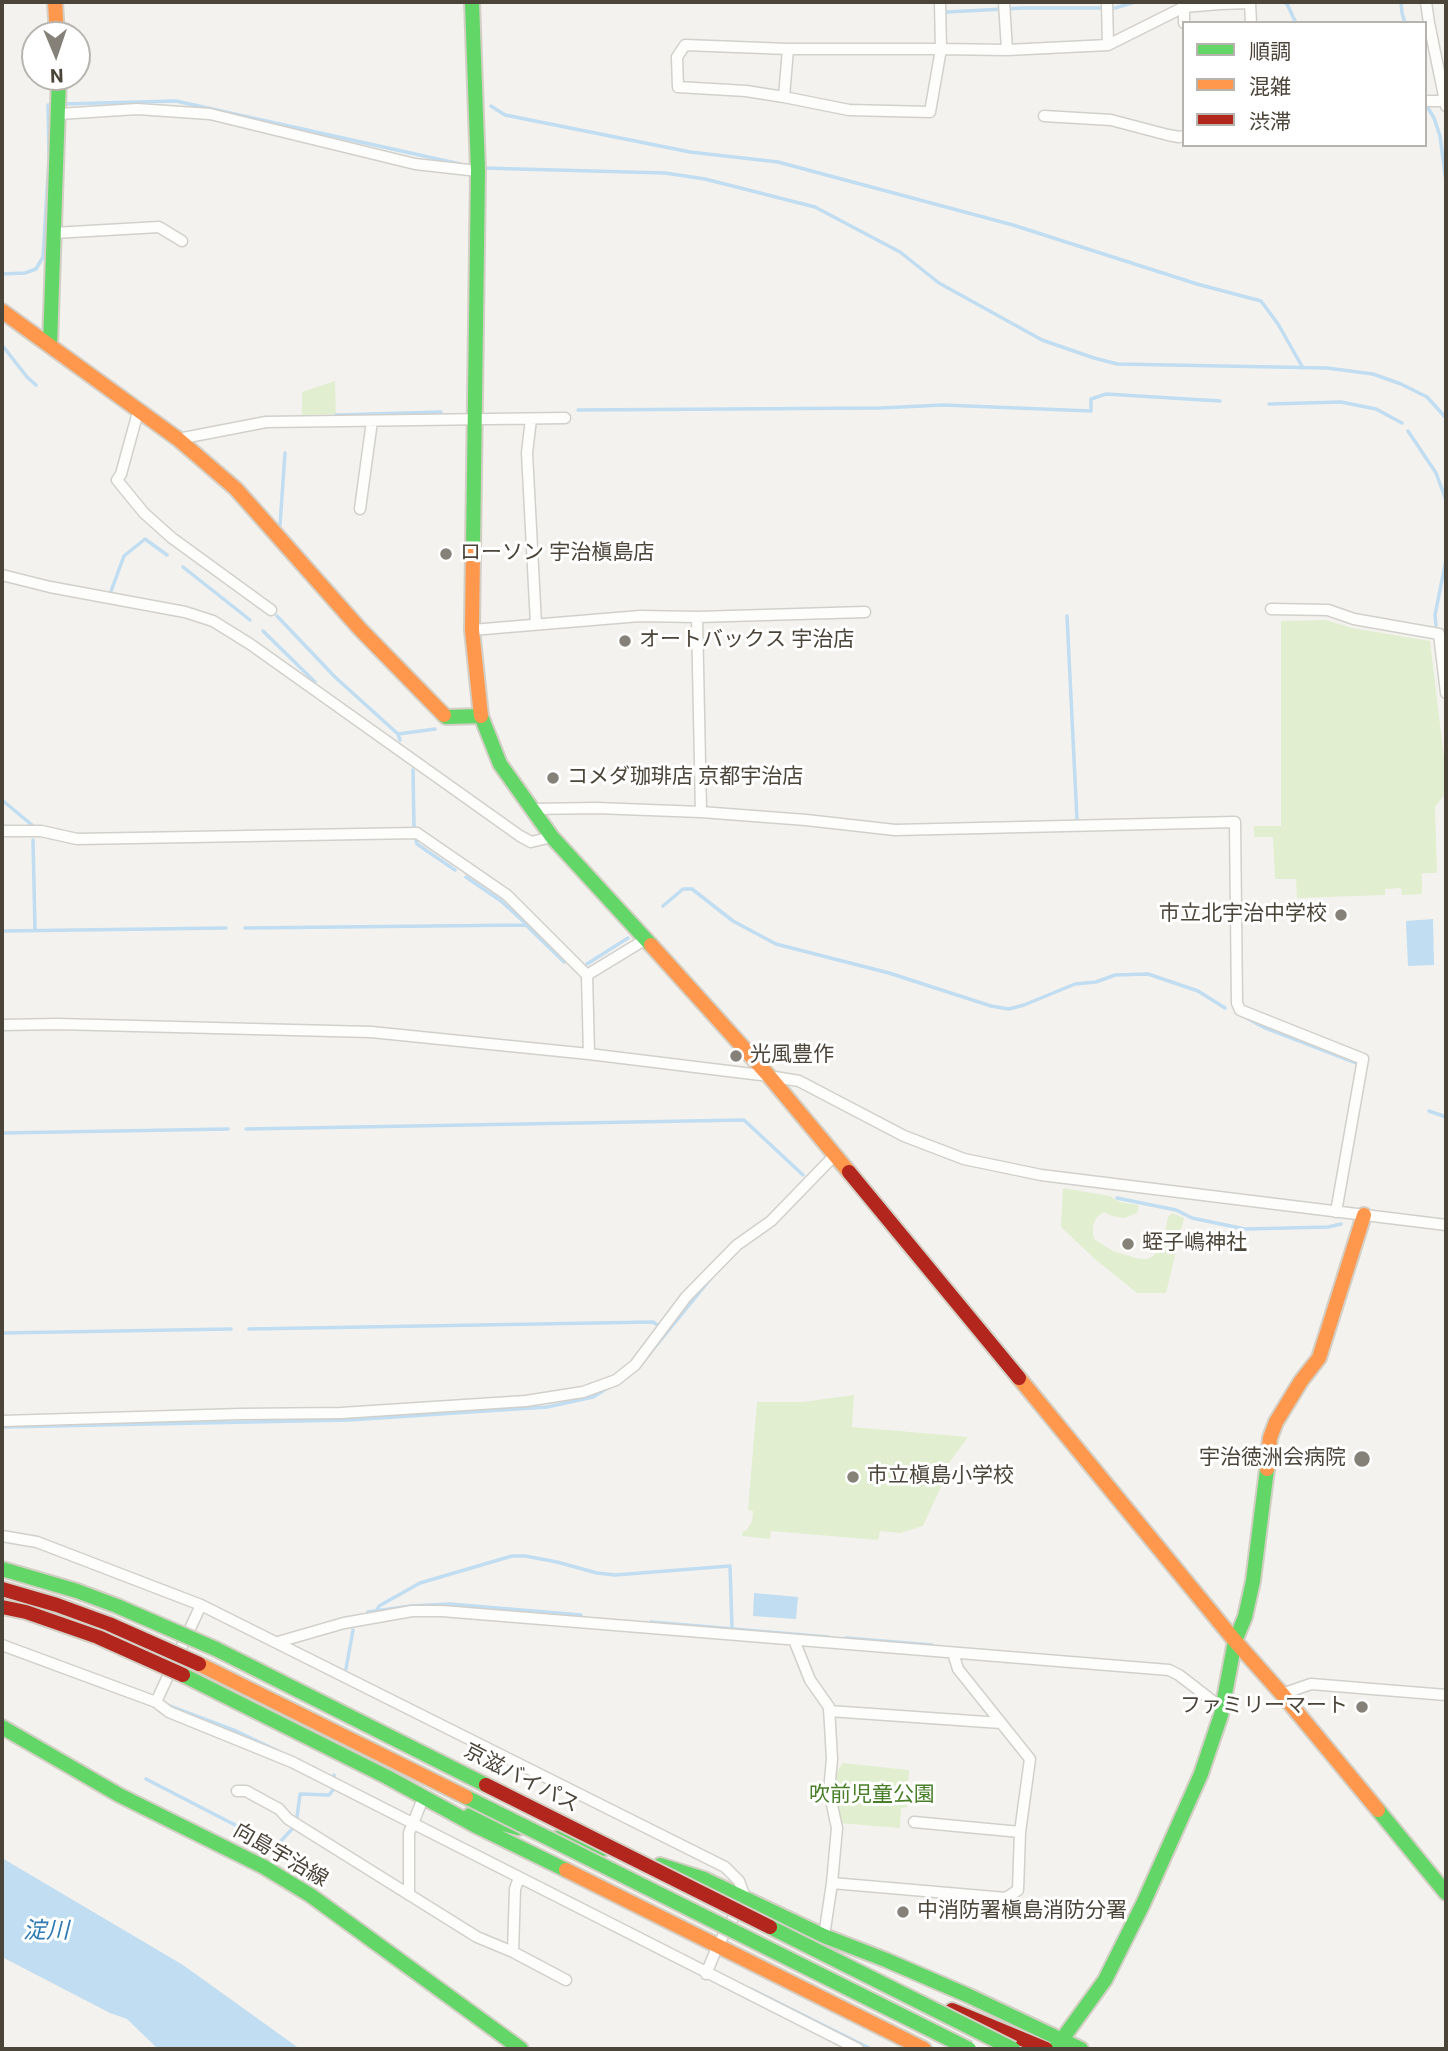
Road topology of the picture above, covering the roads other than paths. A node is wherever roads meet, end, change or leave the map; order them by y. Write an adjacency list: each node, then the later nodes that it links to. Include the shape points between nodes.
1 (55, 2): 9 (main road)
2 (472, 2): 22 (main road)
3 (940, 2): 13 (street)
4 (1004, 2): 14 (street)
5 (1107, 2): 11 (street)
6 (1426, 2): 18 (street)
7 (1220, 3): 8 (street); 10 (street, via 1250,3)
8 (1184, 4): 11 (street)
9 (56, 21)
10 (1251, 21)
11 (1108, 45): 14 (street)
12 (788, 49): 13 (street); 16 (street); 16 (street, via 685,45 677,57 678,87)
13 (941, 49): 14 (street); 16 (street, via 930,112 849,110)
14 (1007, 50)
15 (59, 91): 19 (main road)
16 (784, 97)
17 (1427, 101): 18 (street)
18 (1446, 103)
19 (59, 114): 22 (street, via 137,109 211,114 415,164); 23 (main road)
20 (1044, 116): 21 (street, via 1111,120)
21 (1182, 137)
22 (478, 172): 29 (main road)
23 (54, 233): 24 (street, via 159,227); 26 (main road)
24 (181, 241)
25 (2, 311): 26 (main road)
26 (50, 345): 27 (main road)
27 (138, 412): 32 (main road); 36 (street, via 117,480 172,538)
28 (565, 418): 30 (street)
29 (475, 419): 30 (street); 31 (street); 40 (main road)
30 (531, 419): 39 (street, via 527,453)
31 (372, 421): 32 (street, via 266,422); 33 (street)
32 (177, 439): 42 (main road, via 236,489 360,629 446,717)
33 (360, 509)
34 (2, 575): 46 (street, via 213,621 520,836 531,842)
35 (1271, 609): 41 (street, via 1328,610 1439,634)
36 (271, 610)
37 (865, 612): 38 (street)
38 (697, 617): 39 (street, via 639,616); 44 (street)
39 (536, 624): 40 (street)
40 (472, 630): 42 (main road)
41 (1446, 693)
42 (481, 716): 43 (main road, via 500,764)
43 (532, 808): 44 (street); 46 (main road)
44 (701, 812): 53 (street, via 895,830 1234,822 1240,1010 1363,1059)
45 (2, 831): 48 (street, via 41,831 77,839 417,833 507,895)
46 (552, 837): 47 (main road)
47 (646, 939): 48 (street); 51 (main road)
48 (587, 975): 50 (street)
49 (2, 1025): 50 (street, via 371,1032)
50 (589, 1054): 51 (street)
51 (769, 1076): 52 (main road); 53 (street, via 799,1081 904,1136 964,1160 1041,1175)
52 (834, 1156): 56 (street, via 771,1221 737,1245 686,1297 635,1366 616,1380 583,1392 526,1401 341,1413); 63 (main road)
53 (1336, 1212): 54 (street)
54 (1364, 1214): 55 (street); 63 (main road, via 1319,1359 1301,1381 1270,1438 1253,1581)
55 (1446, 1225)
56 (2, 1421)
57 (2, 1536): 60 (street, via 37,1542)
58 (2, 1569): 88 (main road, 京滋バイパス, bridge, via 117,1606 216,1649)
59 (2, 1588): 94 (main road, 京滋バイパス, bridge, via 109,1624 208,1668)
60 (201, 1605): 64 (street); 69 (street)
61 (2, 1607): 75 (main road, bridge, via 98,1637 183,1675)
62 (794, 1640): 64 (street, via 412,1611 344,1623); 66 (street); 71 (street)
63 (1235, 1641): 67 (main road); 70 (main road)
64 (278, 1643): 83 (street, via 726,1867)
65 (2, 1645): 69 (street)
66 (953, 1653): 70 (street, via 1169,1670); 72 (street, via 958,1670)
67 (1282, 1694): 68 (street, via 1311,1684); 81 (main road)
68 (1446, 1695)
69 (156, 1702): 77 (street, via 169,1712 292,1762)
70 (1223, 1709): 90 (main road, via 1201,1774 1143,1904 1105,1980)
71 (829, 1711): 72 (street); 80 (street, via 830,1791 836,1828)
72 (1001, 1723): 78 (street, via 1030,1759)
73 (2, 1727): 91 (main road, 向島宇治線, via 119,1795 310,1895)
74 (237, 1791): 82 (street, via 246,1791 279,1809)
75 (431, 1799): 77 (street); 83 (main road, via 490,1822 654,1863); 85 (main road, via 478,1827)
76 (914, 1822): 78 (street)
77 (412, 1824): 79 (street); 82 (street)
78 (1020, 1832): 80 (street, via 1018,1890 1006,1898)
79 (519, 1878): 86 (street); 87 (street)
80 (832, 1883): 84 (street)
81 (1446, 1893)
82 (409, 1895): 86 (street, via 477,1937)
83 (745, 1897): 84 (main road); 85 (street)
84 (824, 1936): 90 (main road, via 967,1995)
85 (718, 1945): 87 (street); 93 (main road)
86 (513, 1952): 89 (street)
87 (706, 1973): 92 (street)
88 (874, 1979): 95 (main road, 京滋バイパス, bridge); 96 (main road, bridge)
89 (566, 1980)
90 (1058, 2044): 97 (main road)
91 (521, 2049)
92 (858, 2049)
93 (924, 2049)
94 (970, 2049)
95 (1013, 2049)
96 (1046, 2049)
97 (1081, 2049)

